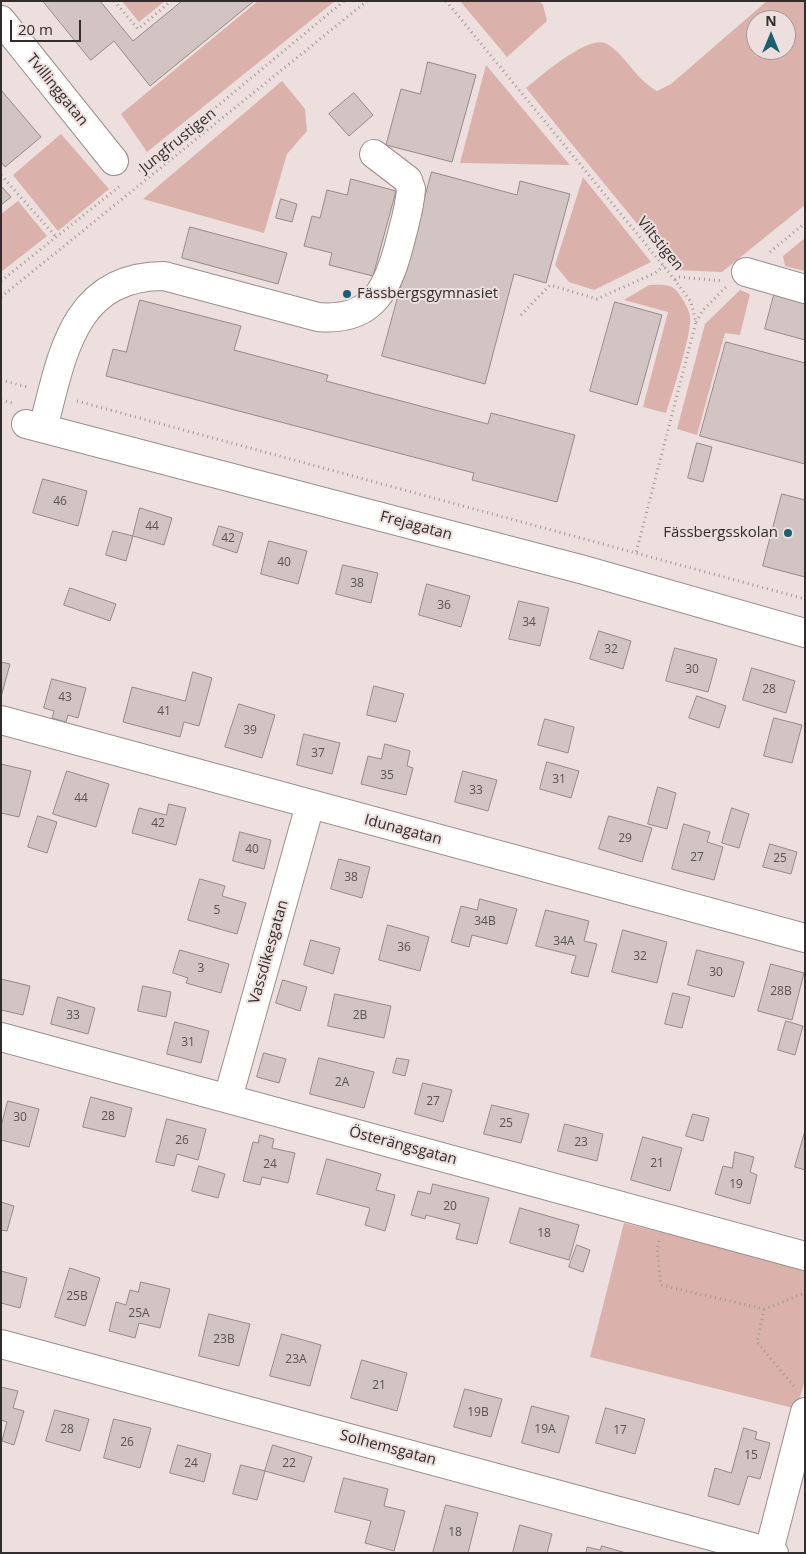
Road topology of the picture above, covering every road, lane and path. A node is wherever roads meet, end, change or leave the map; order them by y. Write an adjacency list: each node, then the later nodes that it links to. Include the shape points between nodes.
1 (114, 1): 2 (path, via 138,29)
2 (172, 1)
3 (344, 1): 8 (path)
4 (367, 1): 16 (path, Jungfrustigen)
5 (446, 1): 11 (path, Viltstigen)
6 (1, 20): 8 (street, Tvillinggatan)
7 (374, 154): 19 (street, via 404,176 412,189 392,272 383,289 369,304 338,319 318,317 164,276 125,280 90,304 80,317 70,337)
8 (124, 173): 10 (path)
9 (1, 175): 10 (path)
10 (57, 238): 14 (path)
11 (664, 266): 13 (path, Viltstigen); 17 (path, via 656,273 597,299 550,285)
12 (738, 278): 13 (path, via 725,282 679,277); 15 (street)
13 (675, 280): 20 (path, Viltstigen, via 691,302 696,322)
14 (1, 281)
15 (805, 288)
16 (1, 297)
17 (521, 316)
18 (1, 380): 19 (path)
19 (52, 394): 20 (path); 22 (street, Frejagatan, via 35,426 584,570)
20 (636, 553): 21 (path)
21 (805, 599)
22 (805, 633)
23 (1, 720): 24 (street, Idunagatan)
24 (310, 805): 25 (street, Idunagatan); 27 (street, Vassdikesgatan)
25 (805, 938)
26 (1, 1037): 27 (street, Österängsgatan)
27 (228, 1098): 28 (street, Österängsgatan)
28 (664, 1217): 29 (street, Österängsgatan); 31 (path, via 657,1248 661,1286)
29 (805, 1256)
30 (805, 1293): 31 (path)
31 (764, 1309): 33 (path, via 757,1342)
32 (1, 1344): 34 (street, Solhemsgatan)
33 (802, 1403): 34 (street)
34 (772, 1552)

